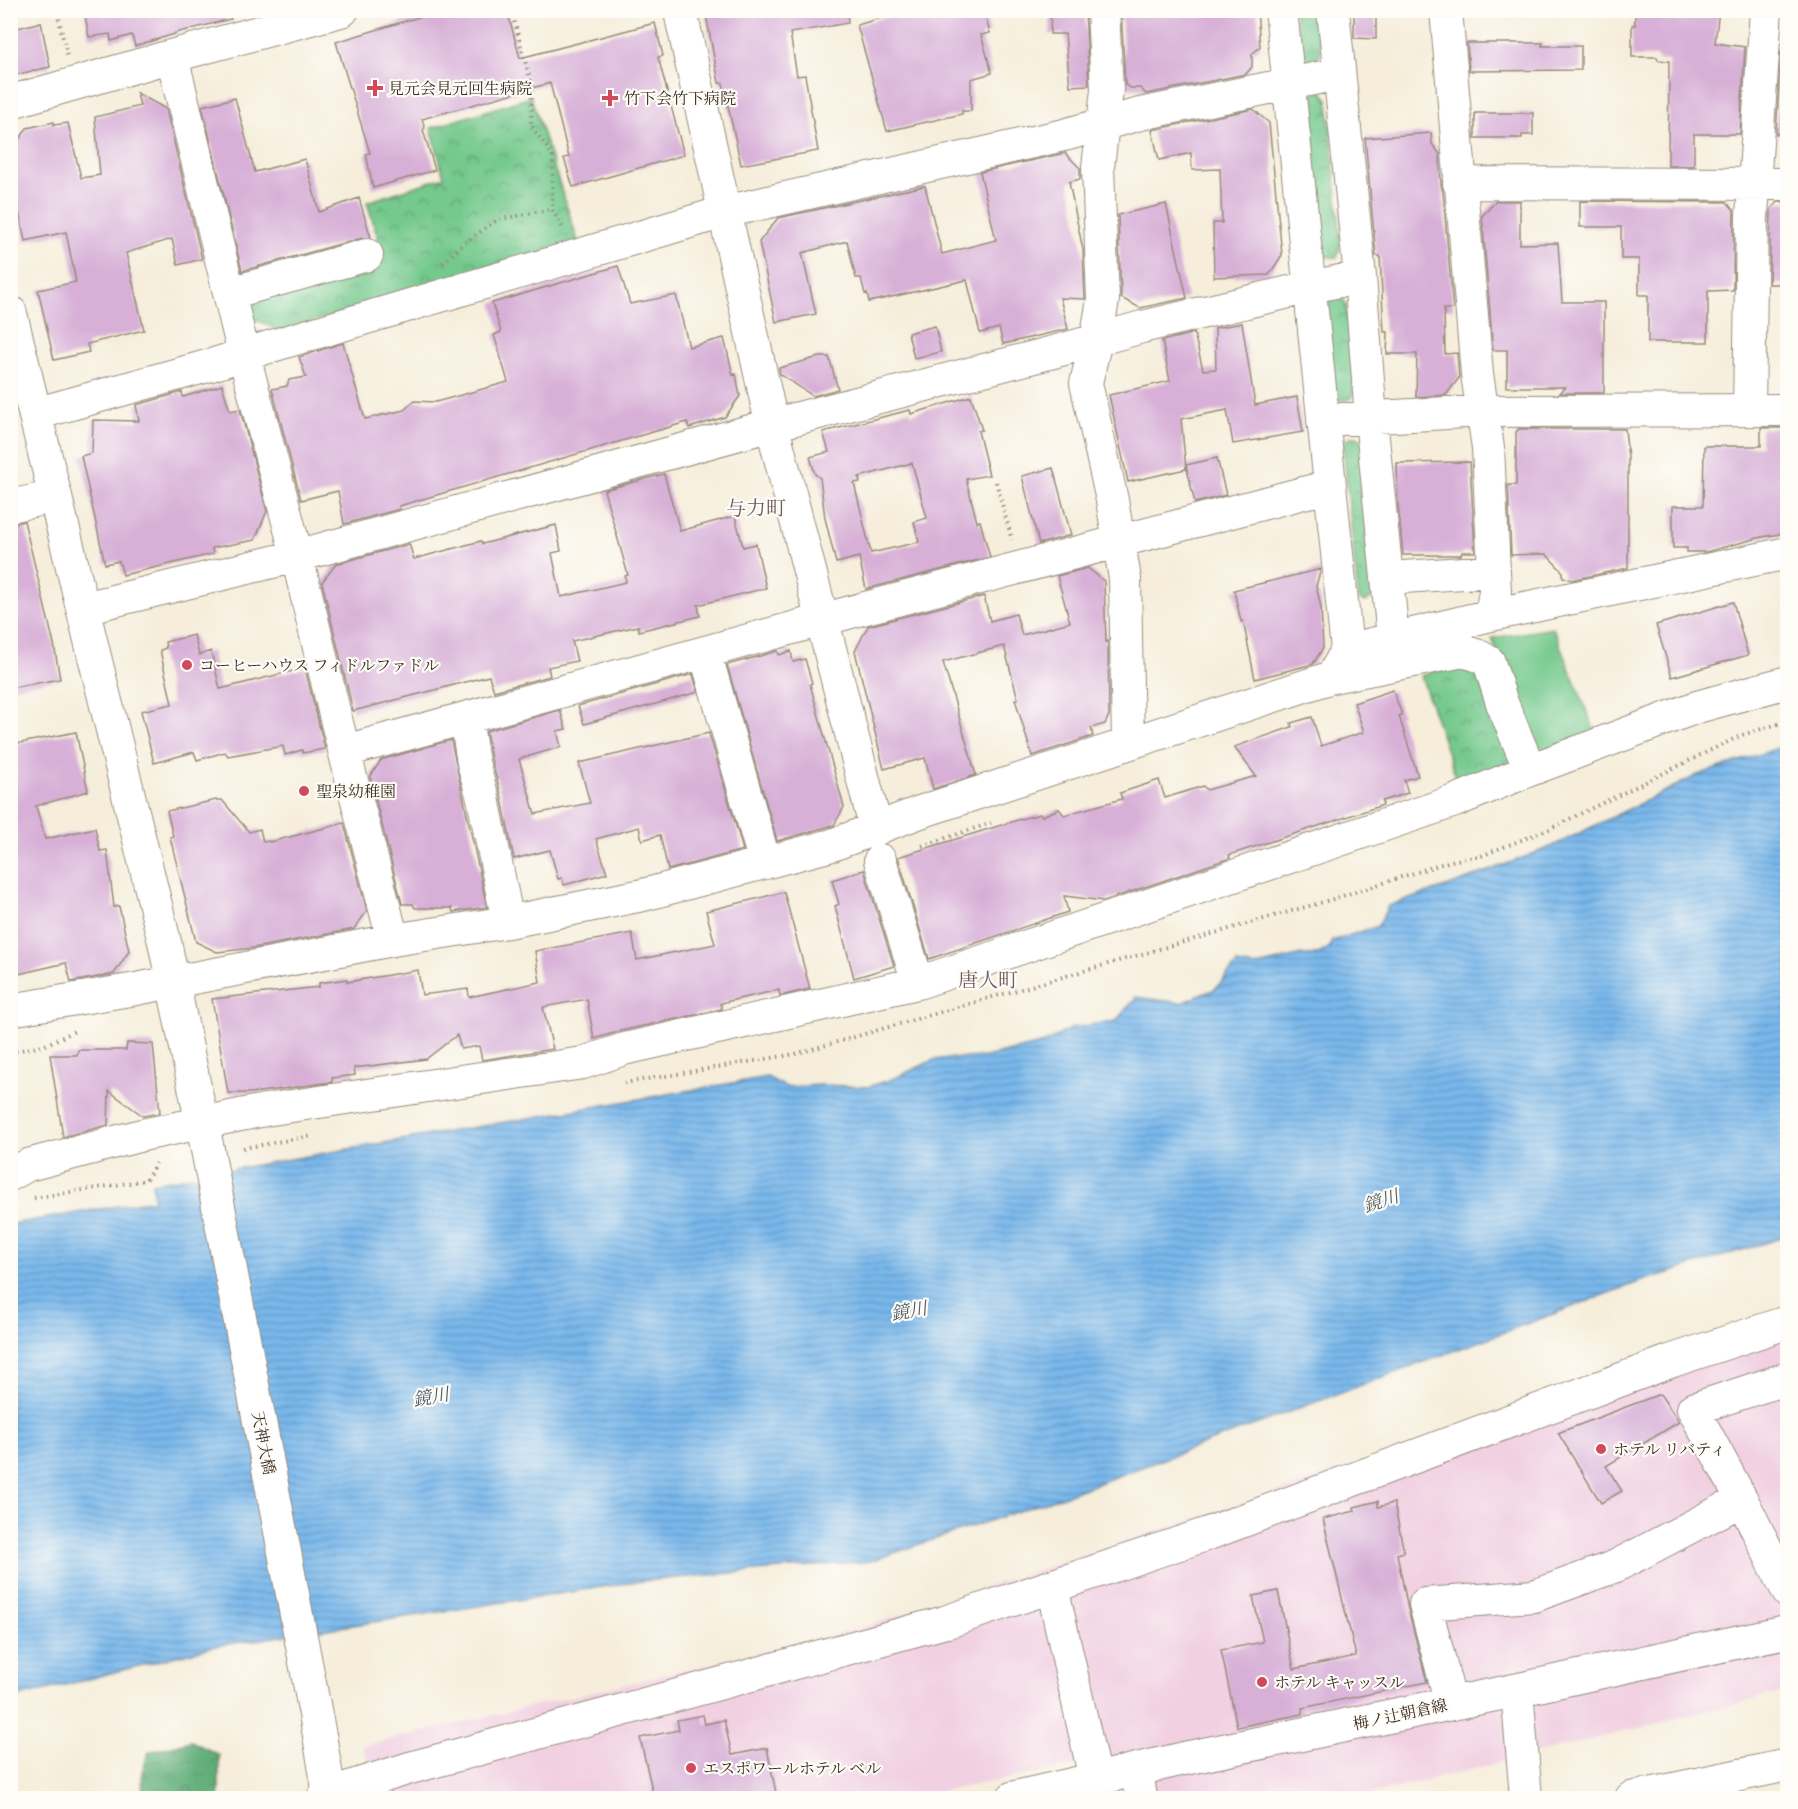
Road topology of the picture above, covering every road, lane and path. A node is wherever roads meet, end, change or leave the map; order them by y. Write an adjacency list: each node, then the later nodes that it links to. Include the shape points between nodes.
1 (61, 10): 11 (path, via 57,11)
2 (342, 10): 10 (street)
3 (511, 10): 19 (path, via 532,86 531,125 553,156)
4 (680, 10): 20 (street)
5 (1102, 10): 15 (street, via 1107,90)
6 (1281, 10): 13 (street)
7 (1333, 10): 12 (street)
8 (1446, 10): 16 (street)
9 (1766, 10): 17 (street)
10 (172, 56): 14 (street); 26 (street)
11 (68, 61)
12 (1338, 74): 13 (street); 24 (street)
13 (1289, 84): 15 (street); 25 (street)
14 (10, 102)
15 (1103, 125): 20 (street); 28 (street, via 1098,167 1103,300)
16 (1459, 183): 17 (street); 32 (street)
17 (1754, 183): 18 (street); 30 (street)
18 (1788, 184)
19 (552, 208): 22 (path); 23 (path, via 497,220)
20 (724, 212): 22 (street); 36 (street)
21 (367, 255): 26 (street)
22 (578, 256): 29 (street)
23 (436, 270)
24 (1360, 277): 25 (street); 34 (street)
25 (1310, 287): 28 (street); 35 (street)
26 (230, 293): 29 (street)
27 (10, 312): 33 (street, 天神大橋)
28 (1096, 340): 36 (street); 41 (street, via 1086,383)
29 (244, 355): 33 (street); 43 (street)
30 (1749, 410): 31 (street); 32 (street)
31 (1788, 410)
32 (1482, 411): 34 (street); 45 (street, via 1488,448)
33 (35, 414): 39 (street, 天神大橋)
34 (1371, 418): 35 (street); 46 (street)
35 (1323, 420): 38 (street)
36 (772, 425): 43 (street); 49 (street)
37 (996, 482): 44 (path)
38 (1330, 486): 41 (street); 52 (street)
39 (56, 496): 40 (street); 47 (street, 天神大橋)
40 (10, 506)
41 (1119, 540): 44 (street); 55 (street, via 1125,579)
42 (1788, 553): 48 (street)
43 (297, 556): 47 (street); 56 (street)
44 (1020, 567): 49 (street)
45 (1494, 571): 46 (street); 48 (street)
46 (1388, 578): 50 (street)
47 (84, 608): 62 (street, 天神大橋)
48 (1491, 615): 50 (street)
49 (822, 620): 51 (street); 58 (street)
50 (1394, 638): 52 (street)
51 (705, 652): 54 (street); 59 (street)
52 (1340, 664): 55 (street); 57 (street, via 1463,651 1479,656 1489,662)
53 (1788, 682): 57 (street, via 1697,707)
54 (465, 718): 56 (street); 60 (street)
55 (1128, 744): 58 (street, via 915,814)
56 (345, 751): 61 (street)
57 (1530, 770): 63 (street, via 1455,801)
58 (878, 844): 59 (street, via 832,845); 63 (street)
59 (765, 863): 60 (street, via 643,895)
60 (508, 922): 61 (street)
61 (393, 940): 62 (street)
62 (174, 981): 64 (street); 65 (street, 天神大橋)
63 (918, 983): 65 (street, via 624,1049 583,1063 265,1110)
64 (10, 1010)
65 (205, 1136): 67 (street, via 142,1135 28,1165); 80 (street, 天神大橋, bridge)
66 (146, 1180): 67 (path)
67 (19, 1187)
68 (1788, 1322): 71 (street, via 1671,1361 1207,1534)
69 (1788, 1378): 70 (street, via 1693,1409)
70 (1742, 1500): 72 (street); 76 (street, via 1616,1566 1534,1596 1425,1604)
71 (1052, 1586): 73 (street); 78 (street)
72 (1788, 1592)
73 (949, 1621): 80 (street, via 410,1768)
74 (1788, 1631): 75 (street, 梅ノ辻朝倉線)
75 (1517, 1690): 76 (street, 梅ノ辻朝倉線); 82 (street)
76 (1451, 1704): 79 (street, 梅ノ辻朝倉線)
77 (1788, 1765): 83 (street)
78 (1095, 1779): 79 (street, 梅ノ辻朝倉線); 81 (street, 梅ノ辻朝倉線)
79 (1139, 1784)
80 (331, 1797)
81 (1013, 1798)
82 (1526, 1798)
83 (1630, 1798)

